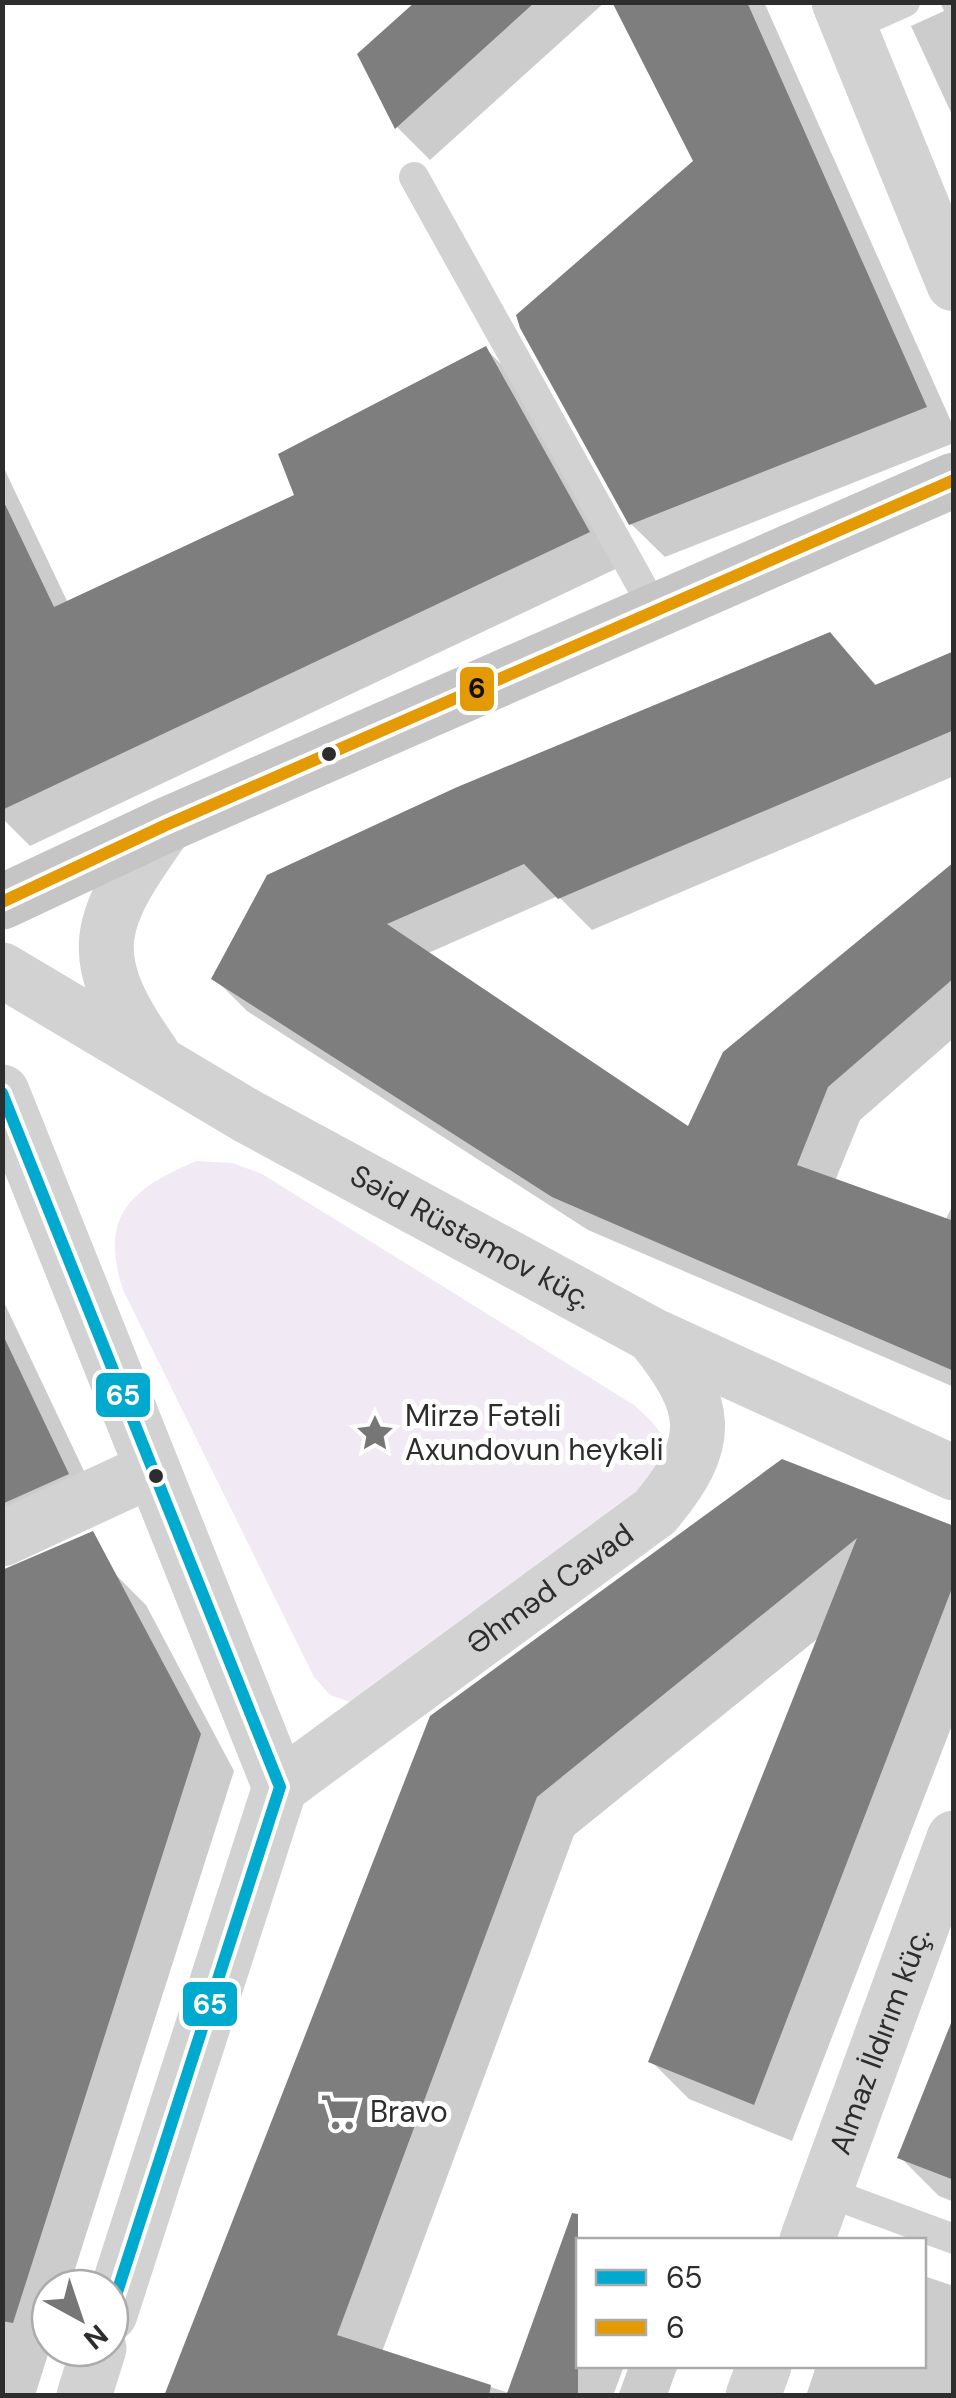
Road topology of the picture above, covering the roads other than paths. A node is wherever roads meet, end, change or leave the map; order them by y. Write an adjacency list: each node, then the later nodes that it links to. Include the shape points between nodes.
1 (905, 2): 2 (lane)
2 (844, 15): 4 (street)
3 (414, 176): 6 (lane)
4 (954, 284)
5 (954, 480): 6 (main road)
6 (655, 610): 7 (main road)
7 (166, 825): 8 (main road); 10 (street, via 108,918 105,967 120,1007)
8 (2, 902)
9 (2, 970): 10 (street, Səid Rüstəmov küç.)
10 (160, 1064): 12 (street, Səid Rüstəmov küç.)
11 (2, 1092): 13 (street)
12 (652, 1334): 14 (street, Səid Rüstəmov küç.); 16 (street, Əhməd Cavad, via 687,1378 696,1410 696,1445 684,1478 654,1512)
13 (152, 1470): 15 (street); 16 (street)
14 (954, 1474)
15 (2, 1539)
16 (280, 1787): 20 (street)
17 (954, 1838): 18 (street, Almaz İldırım küç.)
18 (816, 2216): 19 (lane)
19 (954, 2239)
20 (125, 2268)
21 (93, 2368): 23 (street)
22 (763, 2368): 24 (street)
23 (84, 2396)
24 (754, 2396)

